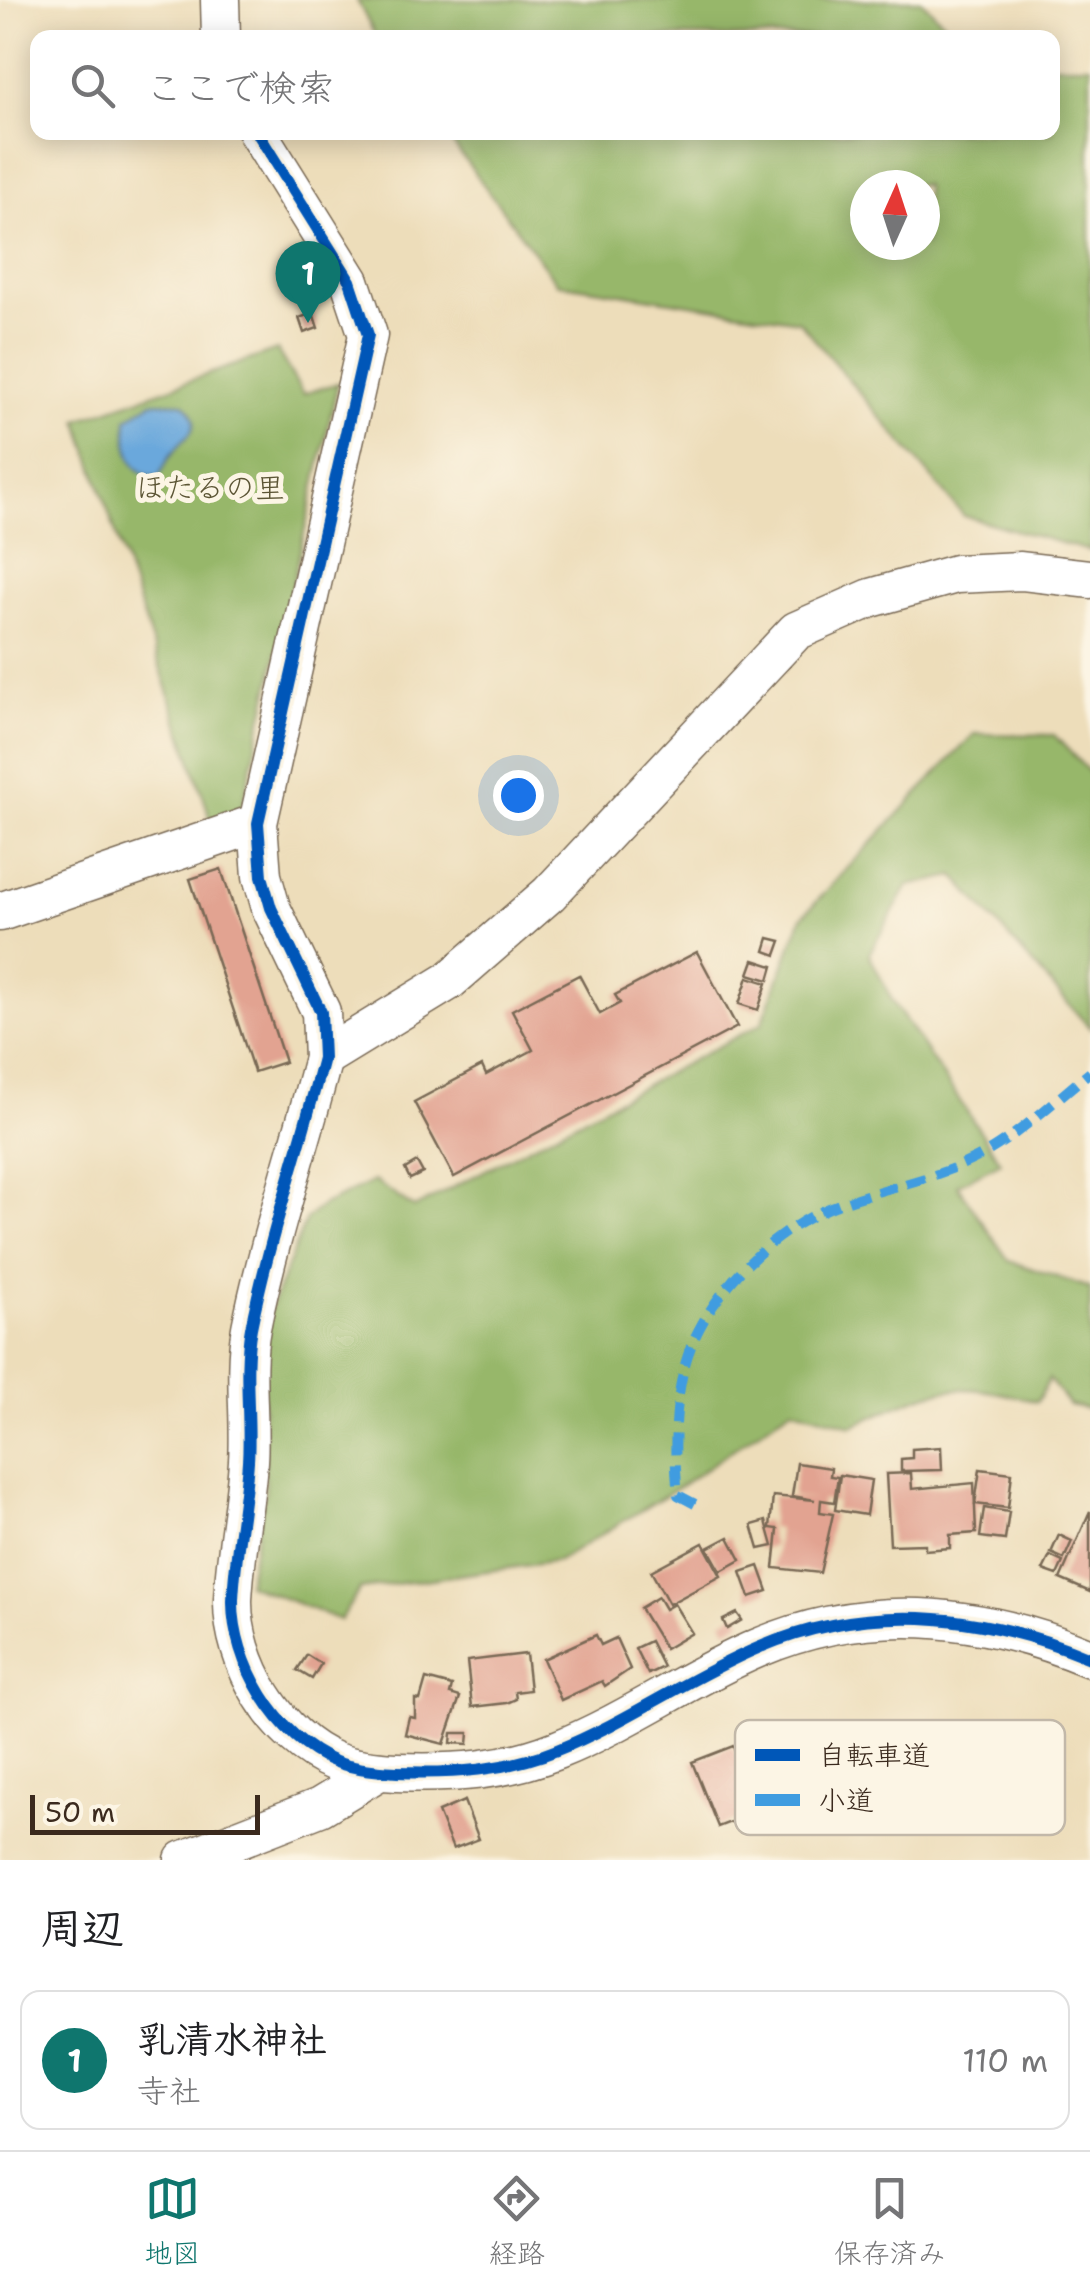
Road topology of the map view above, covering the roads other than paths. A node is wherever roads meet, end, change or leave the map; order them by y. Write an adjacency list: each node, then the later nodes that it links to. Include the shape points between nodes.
1 (220, 0): 2 (street)
2 (220, 30)
3 (262, 140): 5 (street, via 350,280 368,336)
4 (1090, 579): 7 (street, via 1021,571 956,574 871,598 796,631 549,894 449,980)
5 (258, 824): 6 (street); 7 (street, via 272,908 321,1012)
6 (0, 912)
7 (323, 1058): 9 (street, via 250,1332 248,1460 233,1604 243,1656 267,1702 299,1741 336,1762)
8 (1090, 1658): 9 (street, via 945,1617 818,1626 758,1648 557,1750 480,1773)
9 (379, 1771): 10 (street, via 320,1807)
10 (184, 1860)

